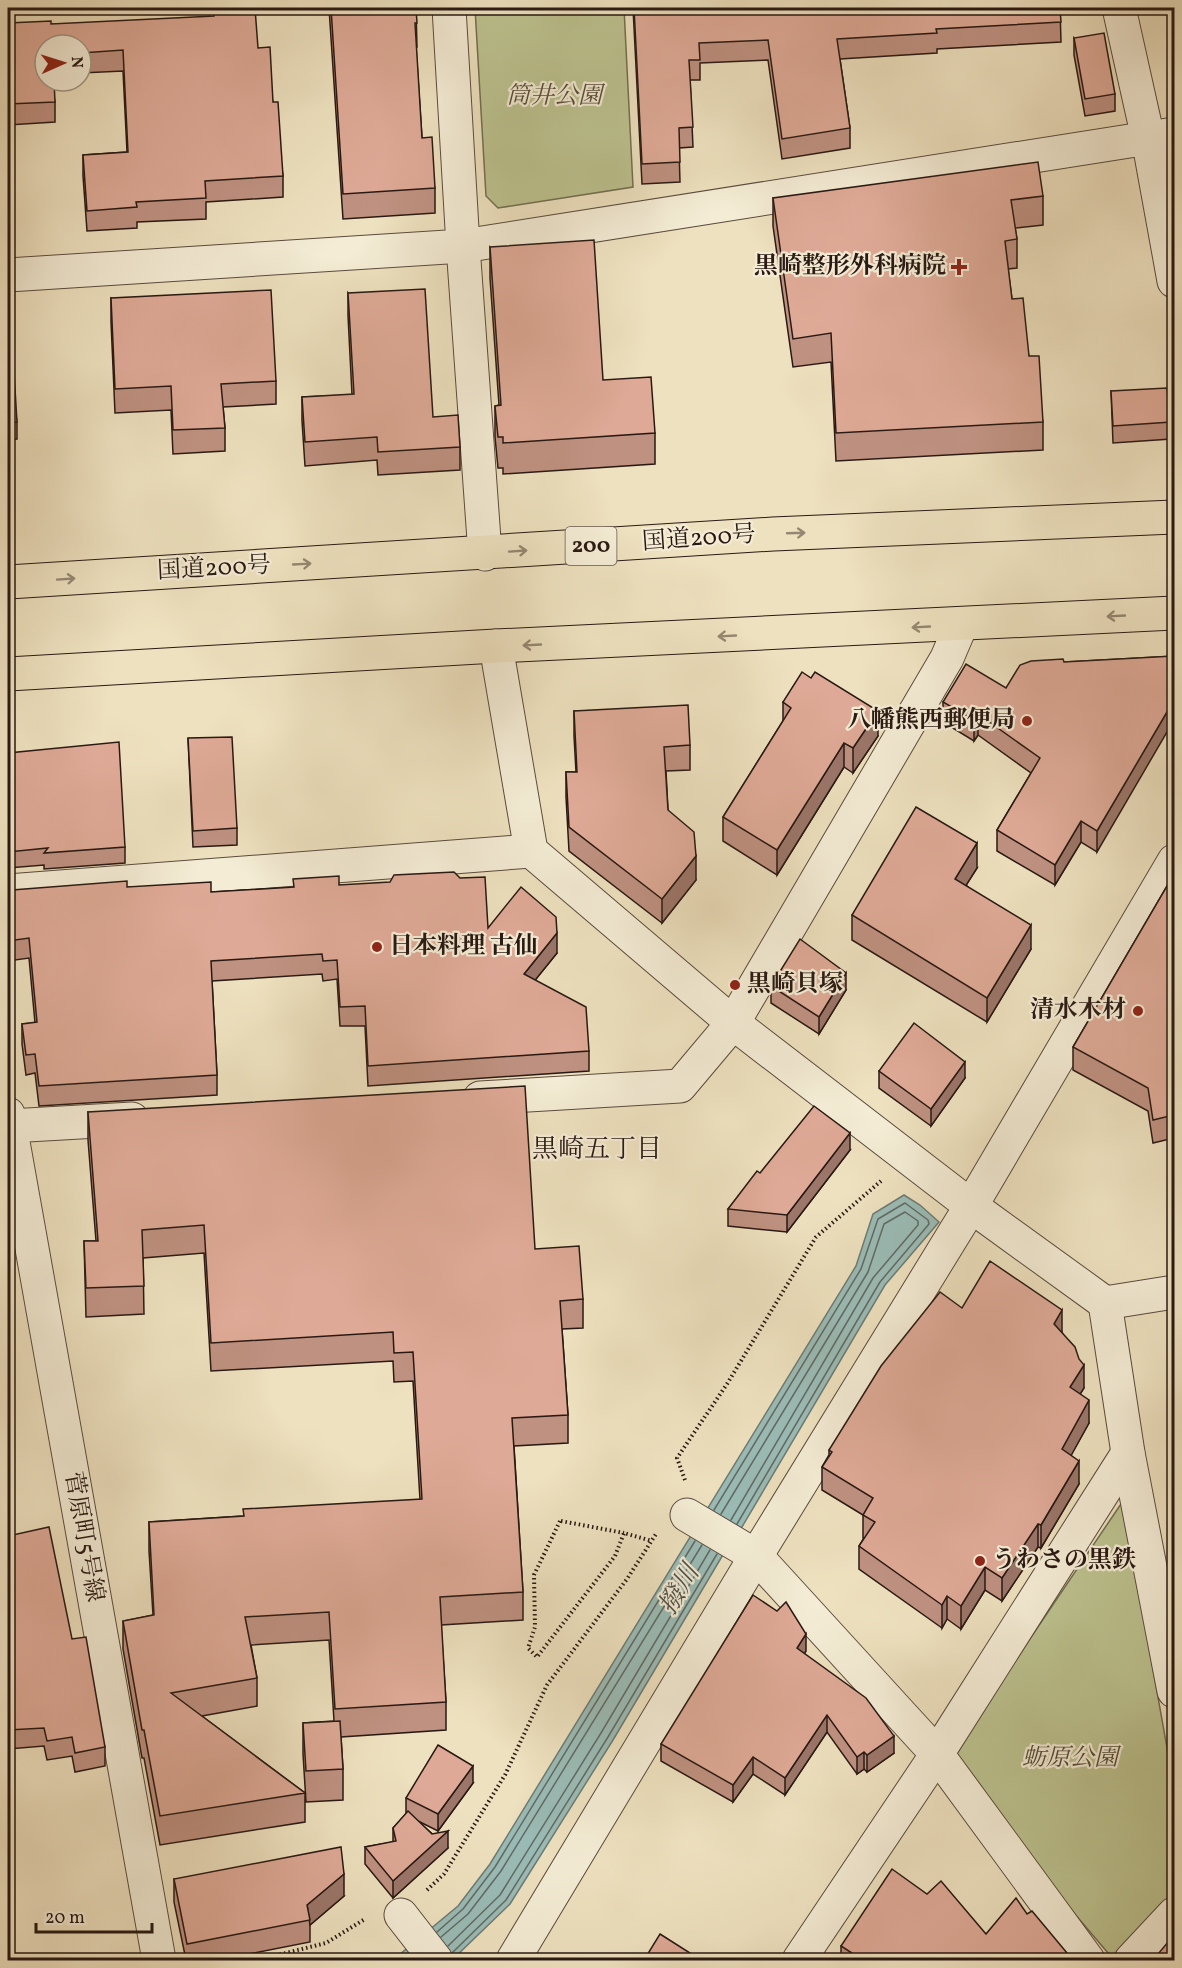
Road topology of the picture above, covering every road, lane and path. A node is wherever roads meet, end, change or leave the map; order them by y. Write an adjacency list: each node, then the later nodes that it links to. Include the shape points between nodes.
1 (449, 8): 4 (street)
2 (1119, 8): 3 (street)
3 (1161, 136): 4 (street); 6 (street)
4 (463, 246): 5 (street); 8 (street)
5 (8, 275)
6 (1174, 281)
7 (1174, 518): 8 (highway, 国道200号 / 200, one-way to 7, via 773,534)
8 (485, 554): 9 (highway, 国道200号 / 200, one-way to 8)
9 (8, 582)
10 (1174, 613): 11 (highway, one-way to 11)
11 (961, 625): 12 (highway, one-way to 12); 17 (street, via 947,658)
12 (496, 646): 13 (highway); 14 (street)
13 (8, 674)
14 (531, 851): 16 (street); 17 (street)
15 (1174, 861): 22 (street)
16 (8, 891)
17 (733, 1023): 18 (street, via 680,1086); 21 (street)
18 (453, 1100)
19 (166, 1117): 20 (street)
20 (9, 1120): 35 (street, 菅原町5号線)
21 (909, 1158): 22 (street); 26 (path, via 816,1237 677,1458 685,1481)
22 (971, 1206): 24 (street); 30 (street)
23 (1174, 1292): 24 (street)
24 (1105, 1304): 25 (street)
25 (1128, 1453): 31 (street); 32 (street)
26 (684, 1502): 30 (street)
27 (658, 1532): 29 (path)
28 (624, 1533): 28 (path, via 560,1521 534,1575 535,1627 528,1648 537,1657 615,1556); 29 (path)
29 (652, 1541): 34 (path, via 547,1685 505,1775 444,1874)
30 (744, 1549): 32 (street); 38 (street)
31 (1174, 1691)
32 (937, 1754): 39 (street); 40 (street)
33 (1174, 1914): 41 (street)
34 (407, 1923): 36 (path, via 367,1917 326,1943); 37 (street)
35 (159, 1960)
36 (258, 1960)
37 (436, 1960)
38 (513, 1960)
39 (799, 1960)
40 (1088, 1960)
41 (1131, 1960)

